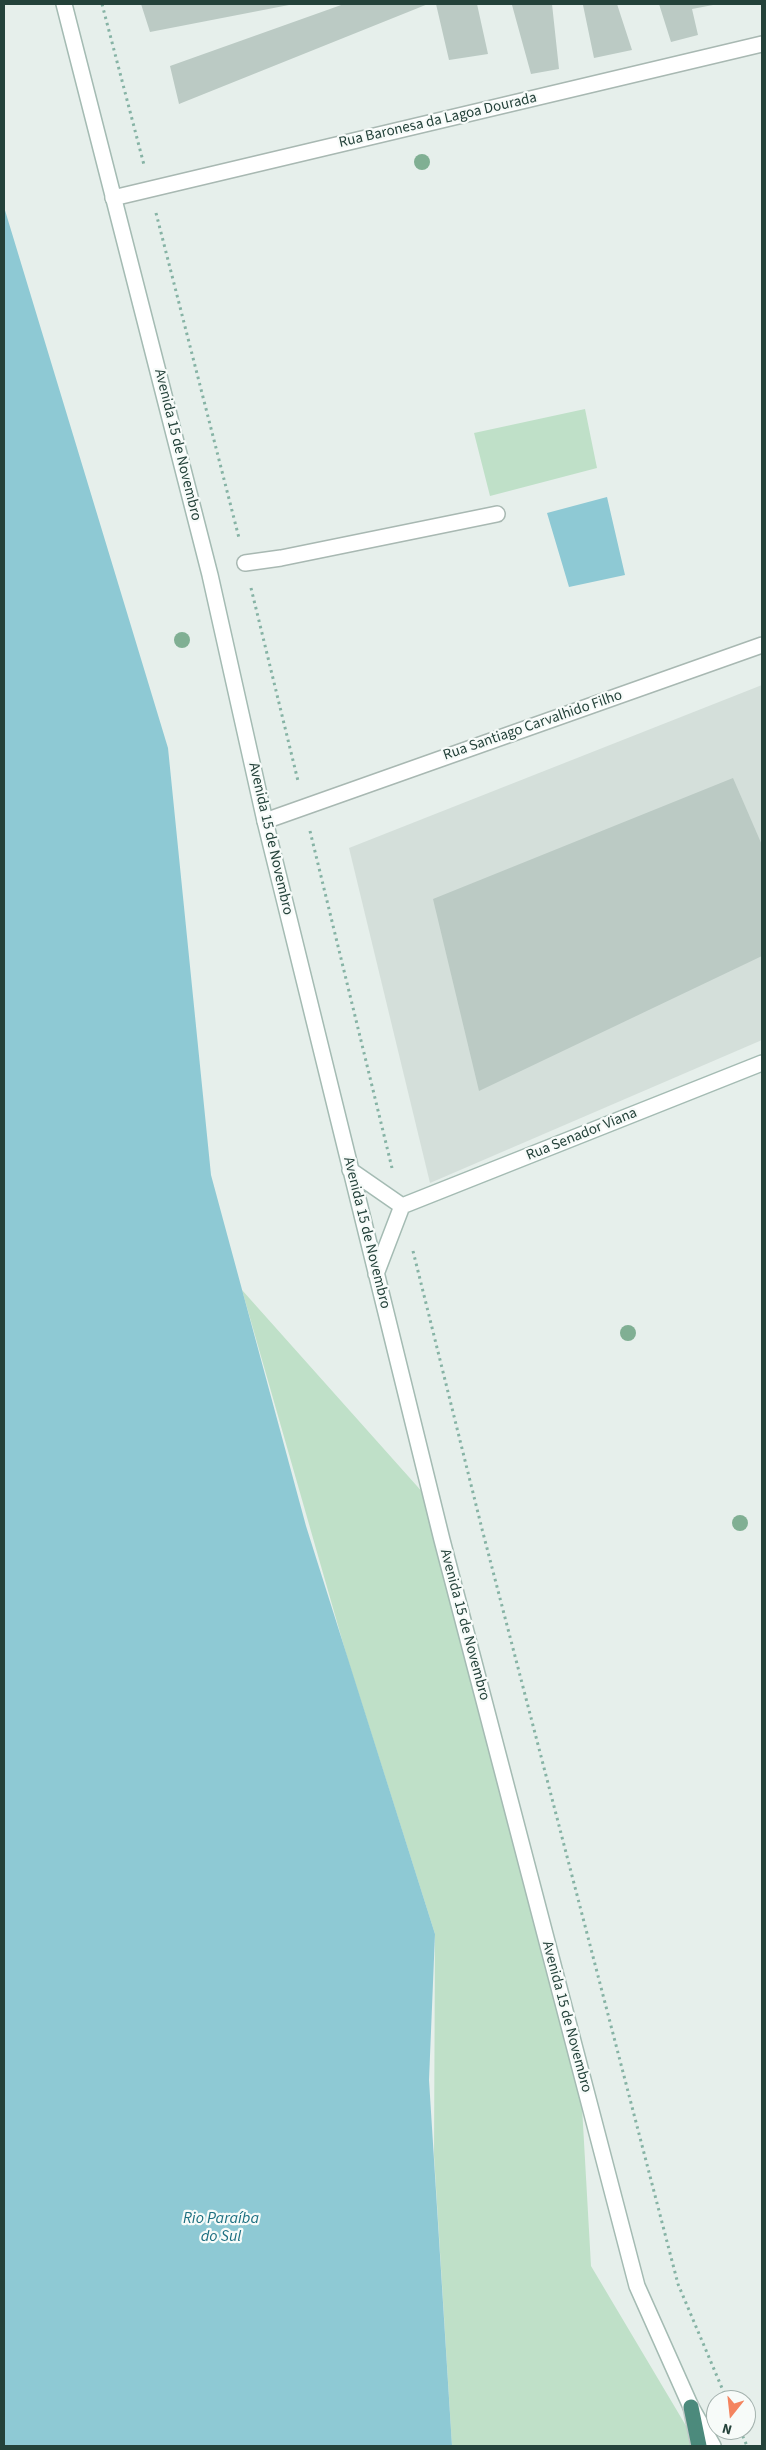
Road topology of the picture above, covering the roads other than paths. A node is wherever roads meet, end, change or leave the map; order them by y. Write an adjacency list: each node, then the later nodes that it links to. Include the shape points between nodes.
1 (64, 4): 3 (main road, Avenida 15 de Novembro)
2 (762, 44): 3 (main road, Rua Baronesa da Lagoa Dourada)
3 (113, 198): 7 (main road, Avenida 15 de Novembro, via 210,575)
4 (497, 514): 5 (main road)
5 (245, 563)
6 (762, 645): 7 (main road, Rua Santiago Carvalhido Filho)
7 (265, 821): 9 (main road, Avenida 15 de Novembro)
8 (762, 1063): 10 (main road, Rua Senador Viana)
9 (350, 1170): 10 (main road); 11 (main road, Avenida 15 de Novembro)
10 (402, 1206): 11 (main road)
11 (376, 1274): 12 (main road, Avenida 15 de Novembro, via 636,2286)
12 (691, 2407): 13 (highway); 14 (main road, Avenida 15 de Novembro)
13 (699, 2446)
14 (713, 2446)

